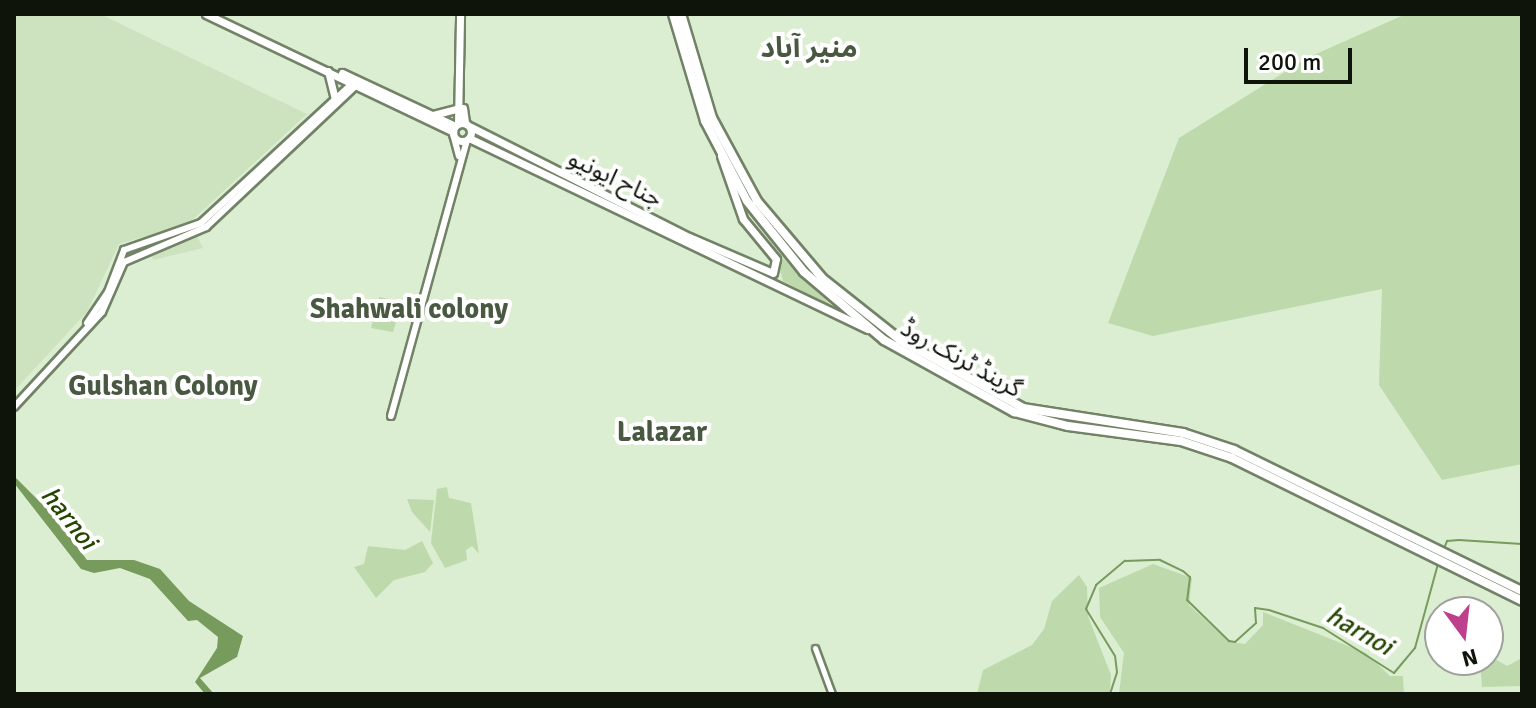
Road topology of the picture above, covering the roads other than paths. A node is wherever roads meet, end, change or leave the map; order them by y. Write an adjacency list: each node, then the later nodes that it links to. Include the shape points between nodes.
1 (206, 14): 6 (main road, جناح ایونیو)
2 (217, 14): 7 (main road, جناح ایونیو)
3 (462, 14): 9 (main road); 12 (main road)
4 (673, 14): 11 (highway, گرینڈ ٹرنک روڈ)
5 (681, 14): 11 (highway, گرینڈ ٹرنک روڈ)
6 (328, 71): 7 (main road, جناح ایونیو); 8 (main road)
7 (357, 82): 8 (main road); 10 (main road, جناح ایونیو); 12 (main road, جناح ایونیو); 13 (main road)
8 (335, 99): 13 (main road)
9 (459, 108): 10 (main road); 12 (main road)
10 (431, 115): 12 (main road, جناح ایونیو)
11 (709, 119): 16 (highway, گرینڈ ٹرنک روڈ); 23 (highway, گرینڈ ٹرنک روڈ, via 742,178 790,244 849,303 900,340 1023,408)
12 (459, 127): 14 (main road, جناح ایونیو); 14 (main road); 15 (main road); 17 (main road, جناح ایونیو)
13 (301, 135): 18 (main road, via 206,227); 18 (main road, via 201,223 124,250)
14 (468, 139): 15 (main road); 17 (main road, جناح ایونیو)
15 (459, 156): 22 (main road)
16 (721, 156): 19 (main road, via 743,219 772,250 778,267 770,273); 20 (highway, گرینڈ ٹرنک روڈ, via 776,241)
17 (687, 239): 19 (main road, جناح ایونیو)
18 (121, 264): 21 (main road, via 102,312)
19 (744, 266): 20 (main road, جناح ایونیو)
20 (868, 329): 23 (highway, گرینڈ ٹرنک روڈ, via 1014,412 1068,426)
21 (14, 404)
22 (391, 416)
23 (1182, 437): 24 (highway, گرینڈ ٹرنک روڈ, via 1234,450)
24 (1463, 568): 25 (highway, گرینڈ ٹرنک روڈ); 26 (highway, گرینڈ ٹرنک روڈ)
25 (1522, 591)
26 (1522, 601)
27 (815, 648): 28 (street)
28 (832, 694)

